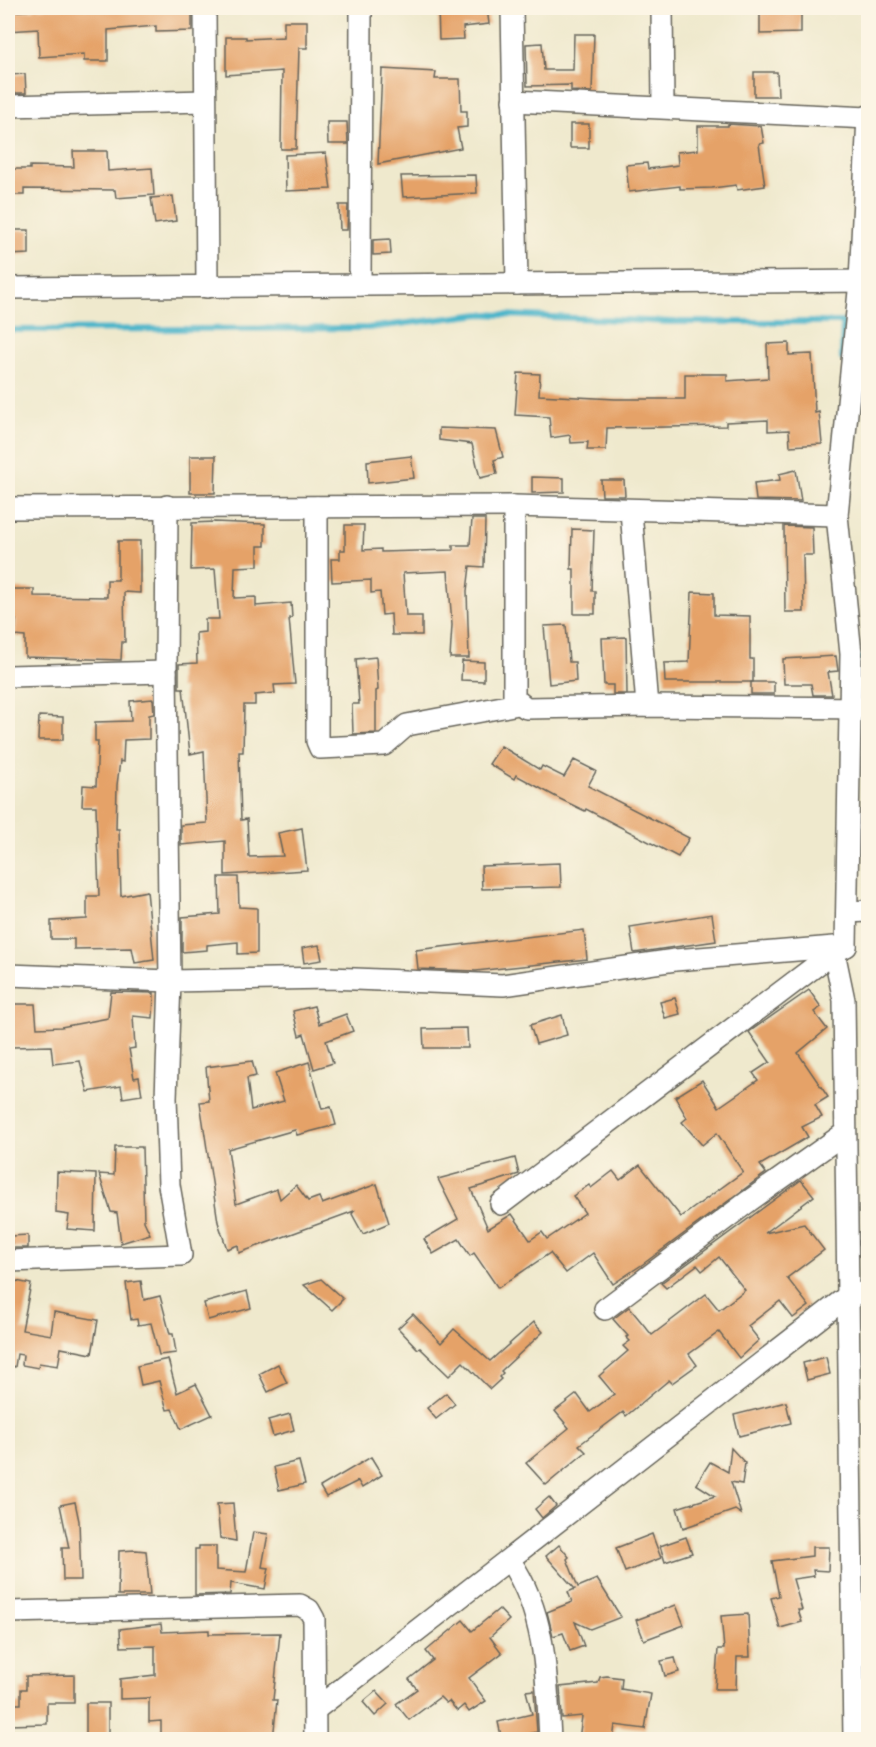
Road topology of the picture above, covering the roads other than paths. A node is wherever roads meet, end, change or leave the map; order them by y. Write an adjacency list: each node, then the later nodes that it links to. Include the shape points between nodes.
1 (205, 8): 5 (street)
2 (361, 8): 12 (street)
3 (512, 8): 6 (street)
4 (662, 8): 8 (street)
5 (205, 101): 7 (street); 13 (street)
6 (513, 101): 8 (street); 11 (street)
7 (8, 106)
8 (663, 106): 9 (street)
9 (868, 117): 10 (street)
10 (864, 280): 11 (street); 20 (street)
11 (517, 284): 12 (street)
12 (360, 285): 13 (street)
13 (207, 287): 14 (street)
14 (8, 288)
15 (167, 506): 17 (street); 18 (street); 21 (street)
16 (514, 506): 17 (street); 19 (street); 23 (street, via 514,698)
17 (317, 507): 23 (street, via 320,748 384,745 407,725)
18 (8, 508)
19 (631, 511): 20 (street); 24 (street)
20 (837, 515): 25 (street)
21 (166, 672): 22 (street); 30 (street)
22 (8, 676)
23 (518, 704): 24 (street, via 526,708)
24 (647, 706): 25 (street)
25 (858, 708): 27 (street)
26 (868, 911): 27 (street)
27 (847, 912): 28 (street)
28 (840, 949): 30 (street, via 675,960 503,985 330,978); 31 (street); 32 (street)
29 (8, 975): 30 (street)
30 (170, 981): 33 (street, via 166,1098 169,1185 181,1255)
31 (845, 1133): 34 (street); 35 (street)
32 (501, 1204)
33 (8, 1261)
34 (859, 1293): 36 (street); 41 (street)
35 (605, 1309)
36 (510, 1561): 38 (street); 40 (street, via 524,1582 535,1615 546,1666)
37 (8, 1612): 38 (street, via 300,1605 314,1619)
38 (316, 1709): 39 (street)
39 (315, 1740)
40 (550, 1740)
41 (854, 1740)

